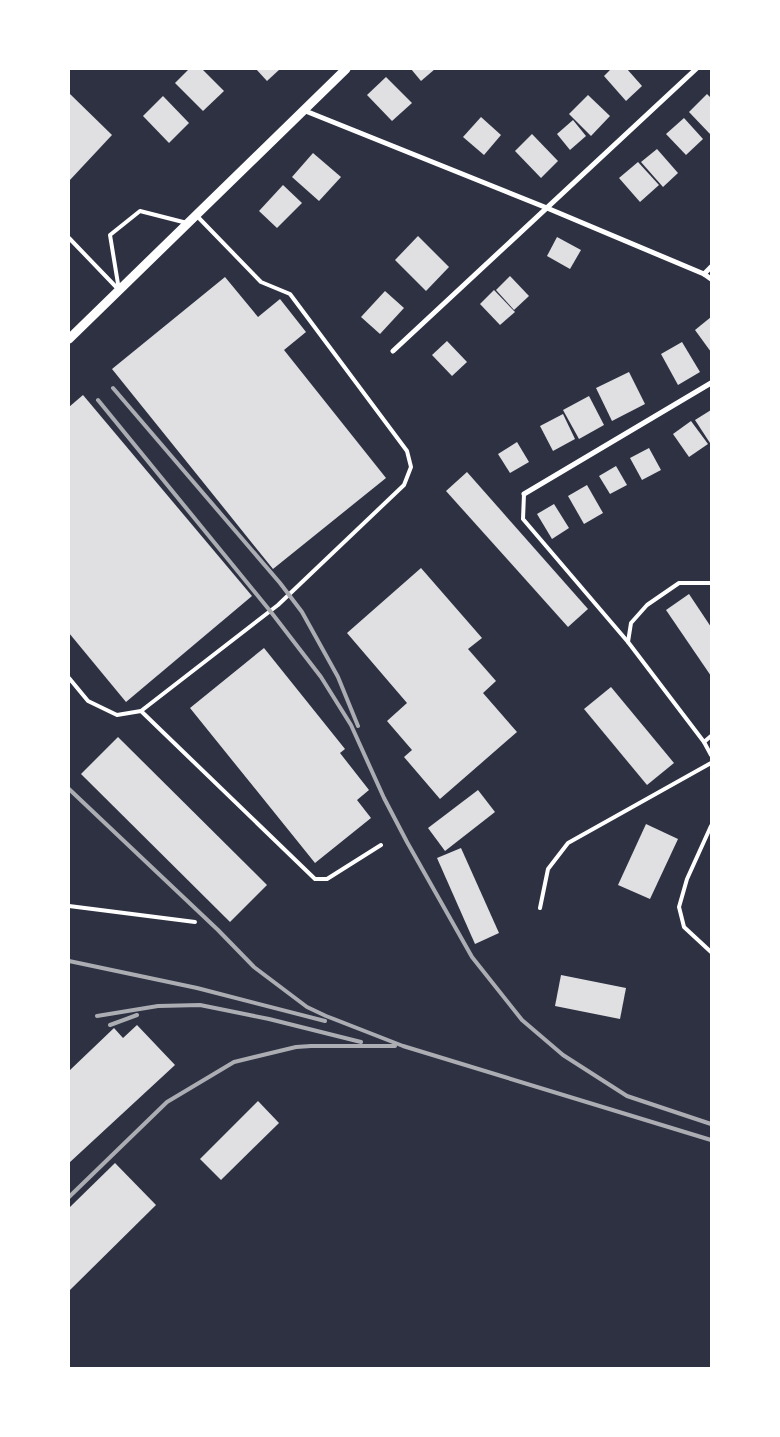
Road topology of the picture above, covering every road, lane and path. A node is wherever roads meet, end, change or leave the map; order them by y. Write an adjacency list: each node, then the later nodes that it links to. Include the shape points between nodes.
1 (346, 69): 3 (street)
2 (696, 69): 4 (street)
3 (303, 109): 4 (street); 5 (street)
4 (547, 208): 9 (street); 13 (street)
5 (196, 214): 6 (street); 19 (lane, via 261,282 290,294 407,451 410,467 404,485 278,605)
6 (187, 223): 11 (street); 11 (lane, via 140,211 110,235)
7 (69, 238): 11 (lane)
8 (711, 267): 9 (street)
9 (704, 274): 10 (street)
10 (711, 279)
11 (119, 290): 12 (street)
12 (69, 339)
13 (393, 351)
14 (711, 383): 15 (street)
15 (524, 494): 17 (lane, via 523,519)
16 (711, 583): 17 (lane, via 679,583 647,605 630,623)
17 (628, 642): 21 (lane)
18 (69, 678): 19 (lane, via 88,701 117,716)
19 (142, 712): 25 (lane, via 315,879 327,879)
20 (711, 736): 21 (lane)
21 (704, 742): 22 (lane)
22 (711, 755)
23 (711, 763): 27 (lane, via 568,844 548,869)
24 (711, 826): 29 (lane, via 687,879 679,907 684,927)
25 (382, 845)
26 (69, 906): 28 (lane)
27 (540, 908)
28 (195, 922)
29 (711, 952)

